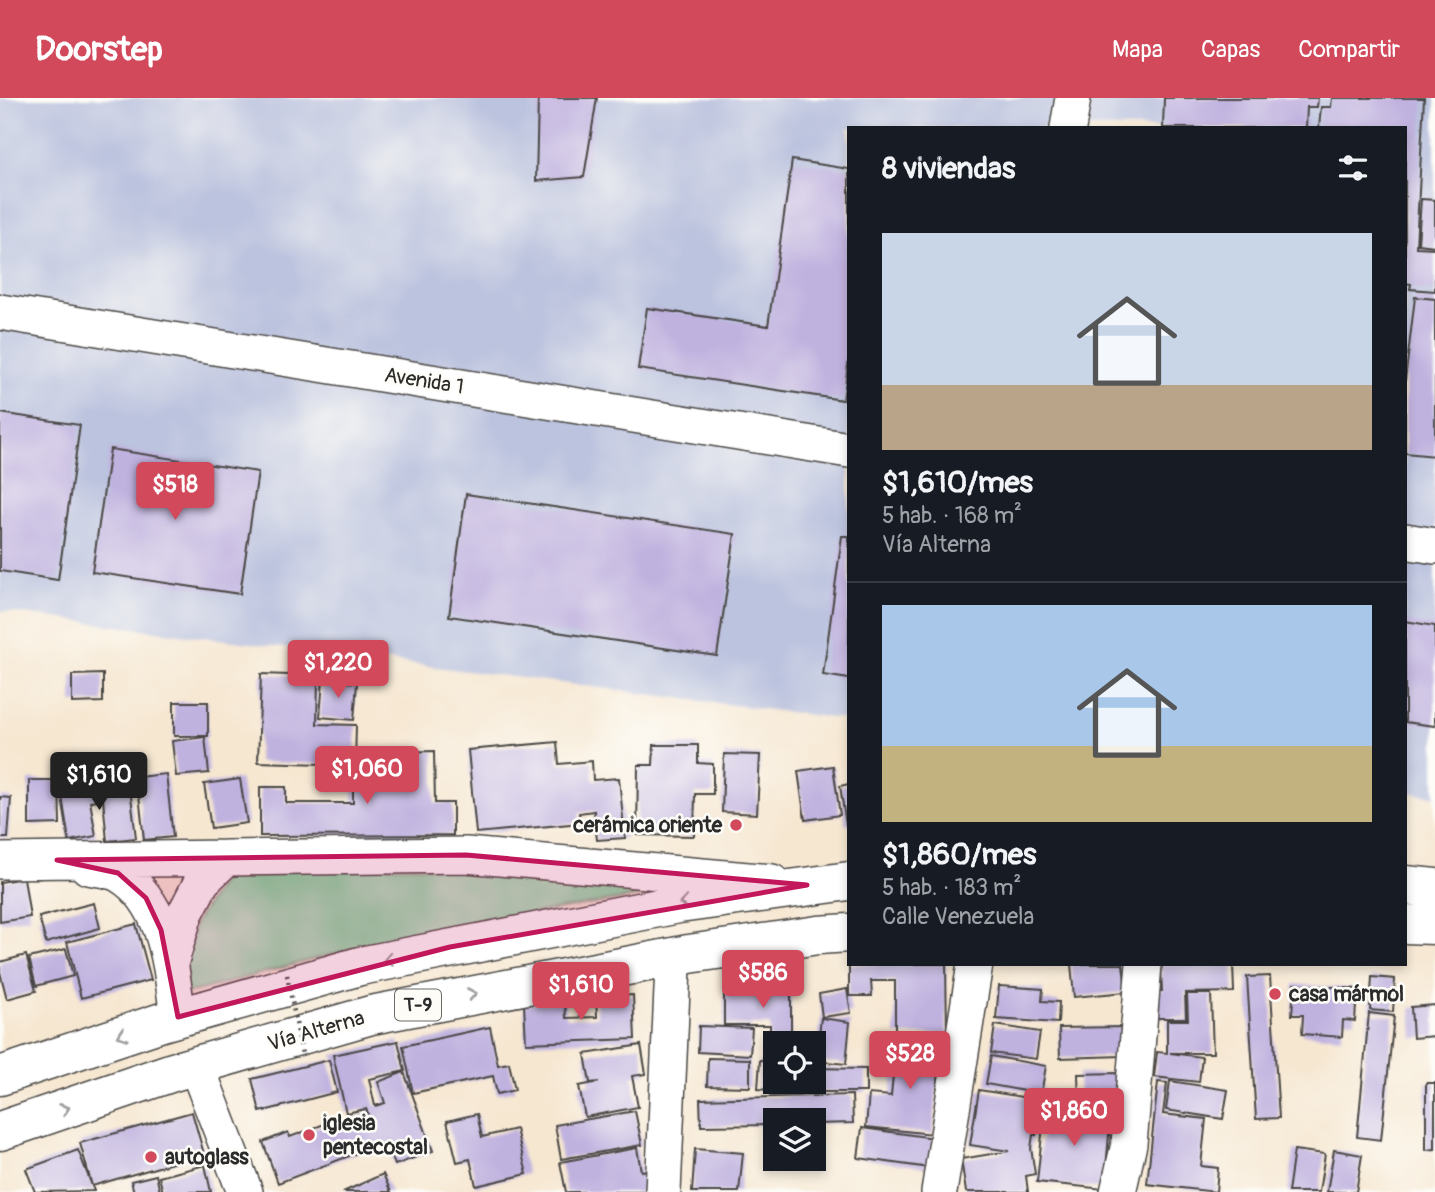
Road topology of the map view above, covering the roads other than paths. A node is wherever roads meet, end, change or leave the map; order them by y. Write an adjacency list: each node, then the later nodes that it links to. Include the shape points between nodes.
1 (1073, 98): 2 (street)
2 (1068, 126)
3 (0, 312): 4 (street, Avenida 1)
4 (847, 450)
5 (1407, 541): 6 (street)
6 (1435, 546)
7 (226, 858): 8 (street); 12 (street, via 466,855); 18 (street, via 202,881 185,914)
8 (57, 860): 9 (street); 18 (street, via 118,873 146,898)
9 (0, 861)
10 (847, 881): 12 (highway, T-9)
11 (1407, 885): 13 (highway)
12 (807, 886): 21 (highway, T-9, one-way to 21, via 679,904 450,947 360,966)
13 (1435, 888)
14 (1407, 924): 15 (highway)
15 (1435, 925)
16 (847, 933): 17 (highway, Vía Alterna / T-9)
17 (671, 957): 22 (highway, Vía Alterna / T-9, one-way to 17, via 371,1015); 26 (street)
18 (170, 964): 21 (street)
19 (975, 966): 27 (street)
20 (1144, 966): 28 (street, via 1129,1144)
21 (178, 1017): 23 (highway, T-9, one-way to 23)
22 (196, 1065): 24 (highway, Vía Alterna / T-9, one-way to 22); 25 (street)
23 (0, 1076)
24 (0, 1131)
25 (245, 1192)
26 (663, 1192)
27 (939, 1192)
28 (1118, 1192)

